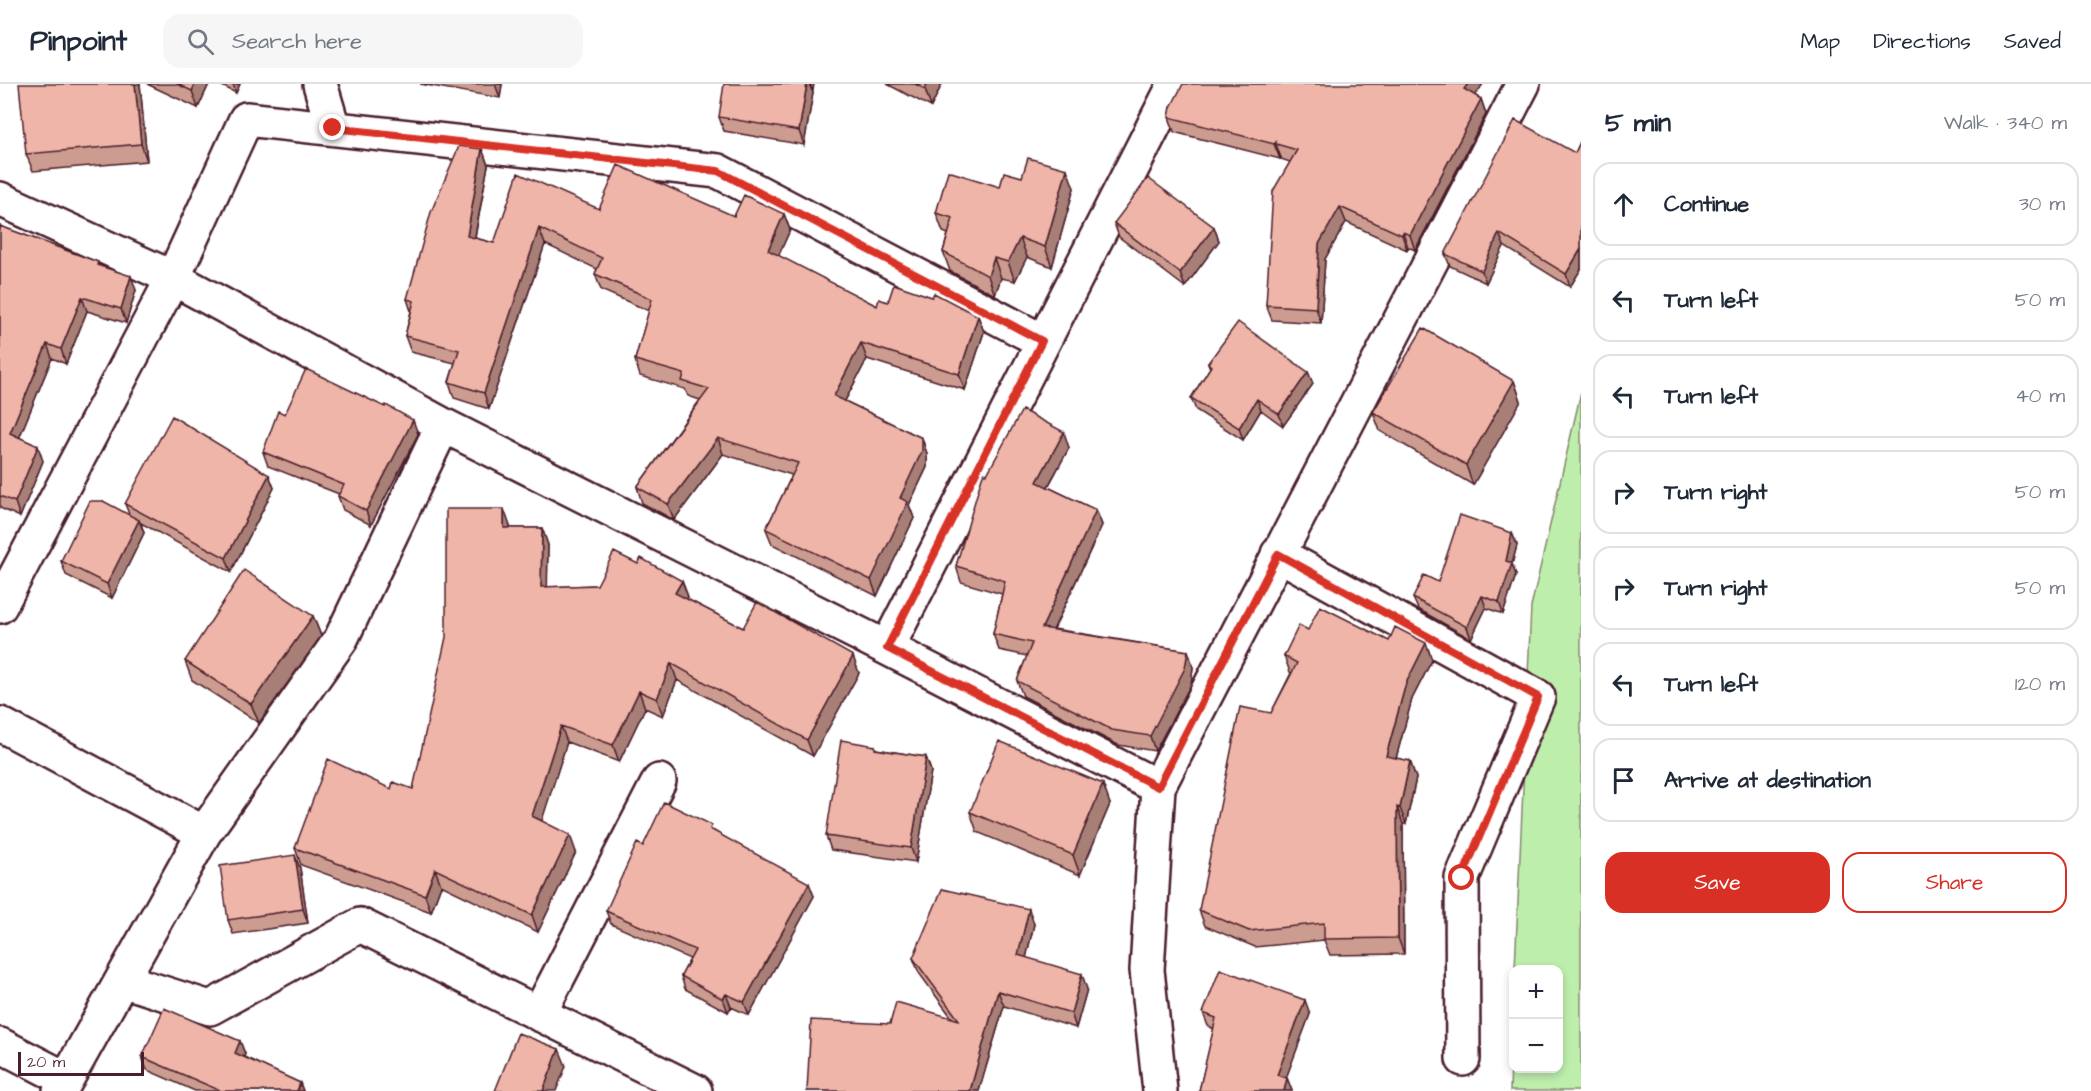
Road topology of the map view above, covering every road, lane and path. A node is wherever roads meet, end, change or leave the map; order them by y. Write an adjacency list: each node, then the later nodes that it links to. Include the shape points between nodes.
1 (321, 84): 4 (street)
2 (1174, 84): 7 (street)
3 (1523, 84): 9 (street)
4 (333, 128): 6 (street, via 246,119); 7 (street, via 718,171)
5 (0, 199): 6 (street)
6 (172, 278): 8 (street); 10 (street)
7 (1042, 341): 11 (street)
8 (443, 425): 11 (street); 15 (street, via 341,639)
9 (1278, 554): 14 (street); 19 (street, via 1538,697 1462,878)
10 (0, 606)
11 (887, 648): 14 (street)
12 (0, 724): 15 (street)
13 (659, 781): 17 (street)
14 (1158, 787): 22 (street, via 1147,970)
15 (204, 834): 16 (street)
16 (122, 980): 17 (street, via 210,1008 360,926); 20 (street)
17 (539, 1014): 21 (street)
18 (0, 1045): 20 (street)
19 (1463, 1059)
20 (63, 1085)
21 (695, 1091)
22 (1160, 1091)

